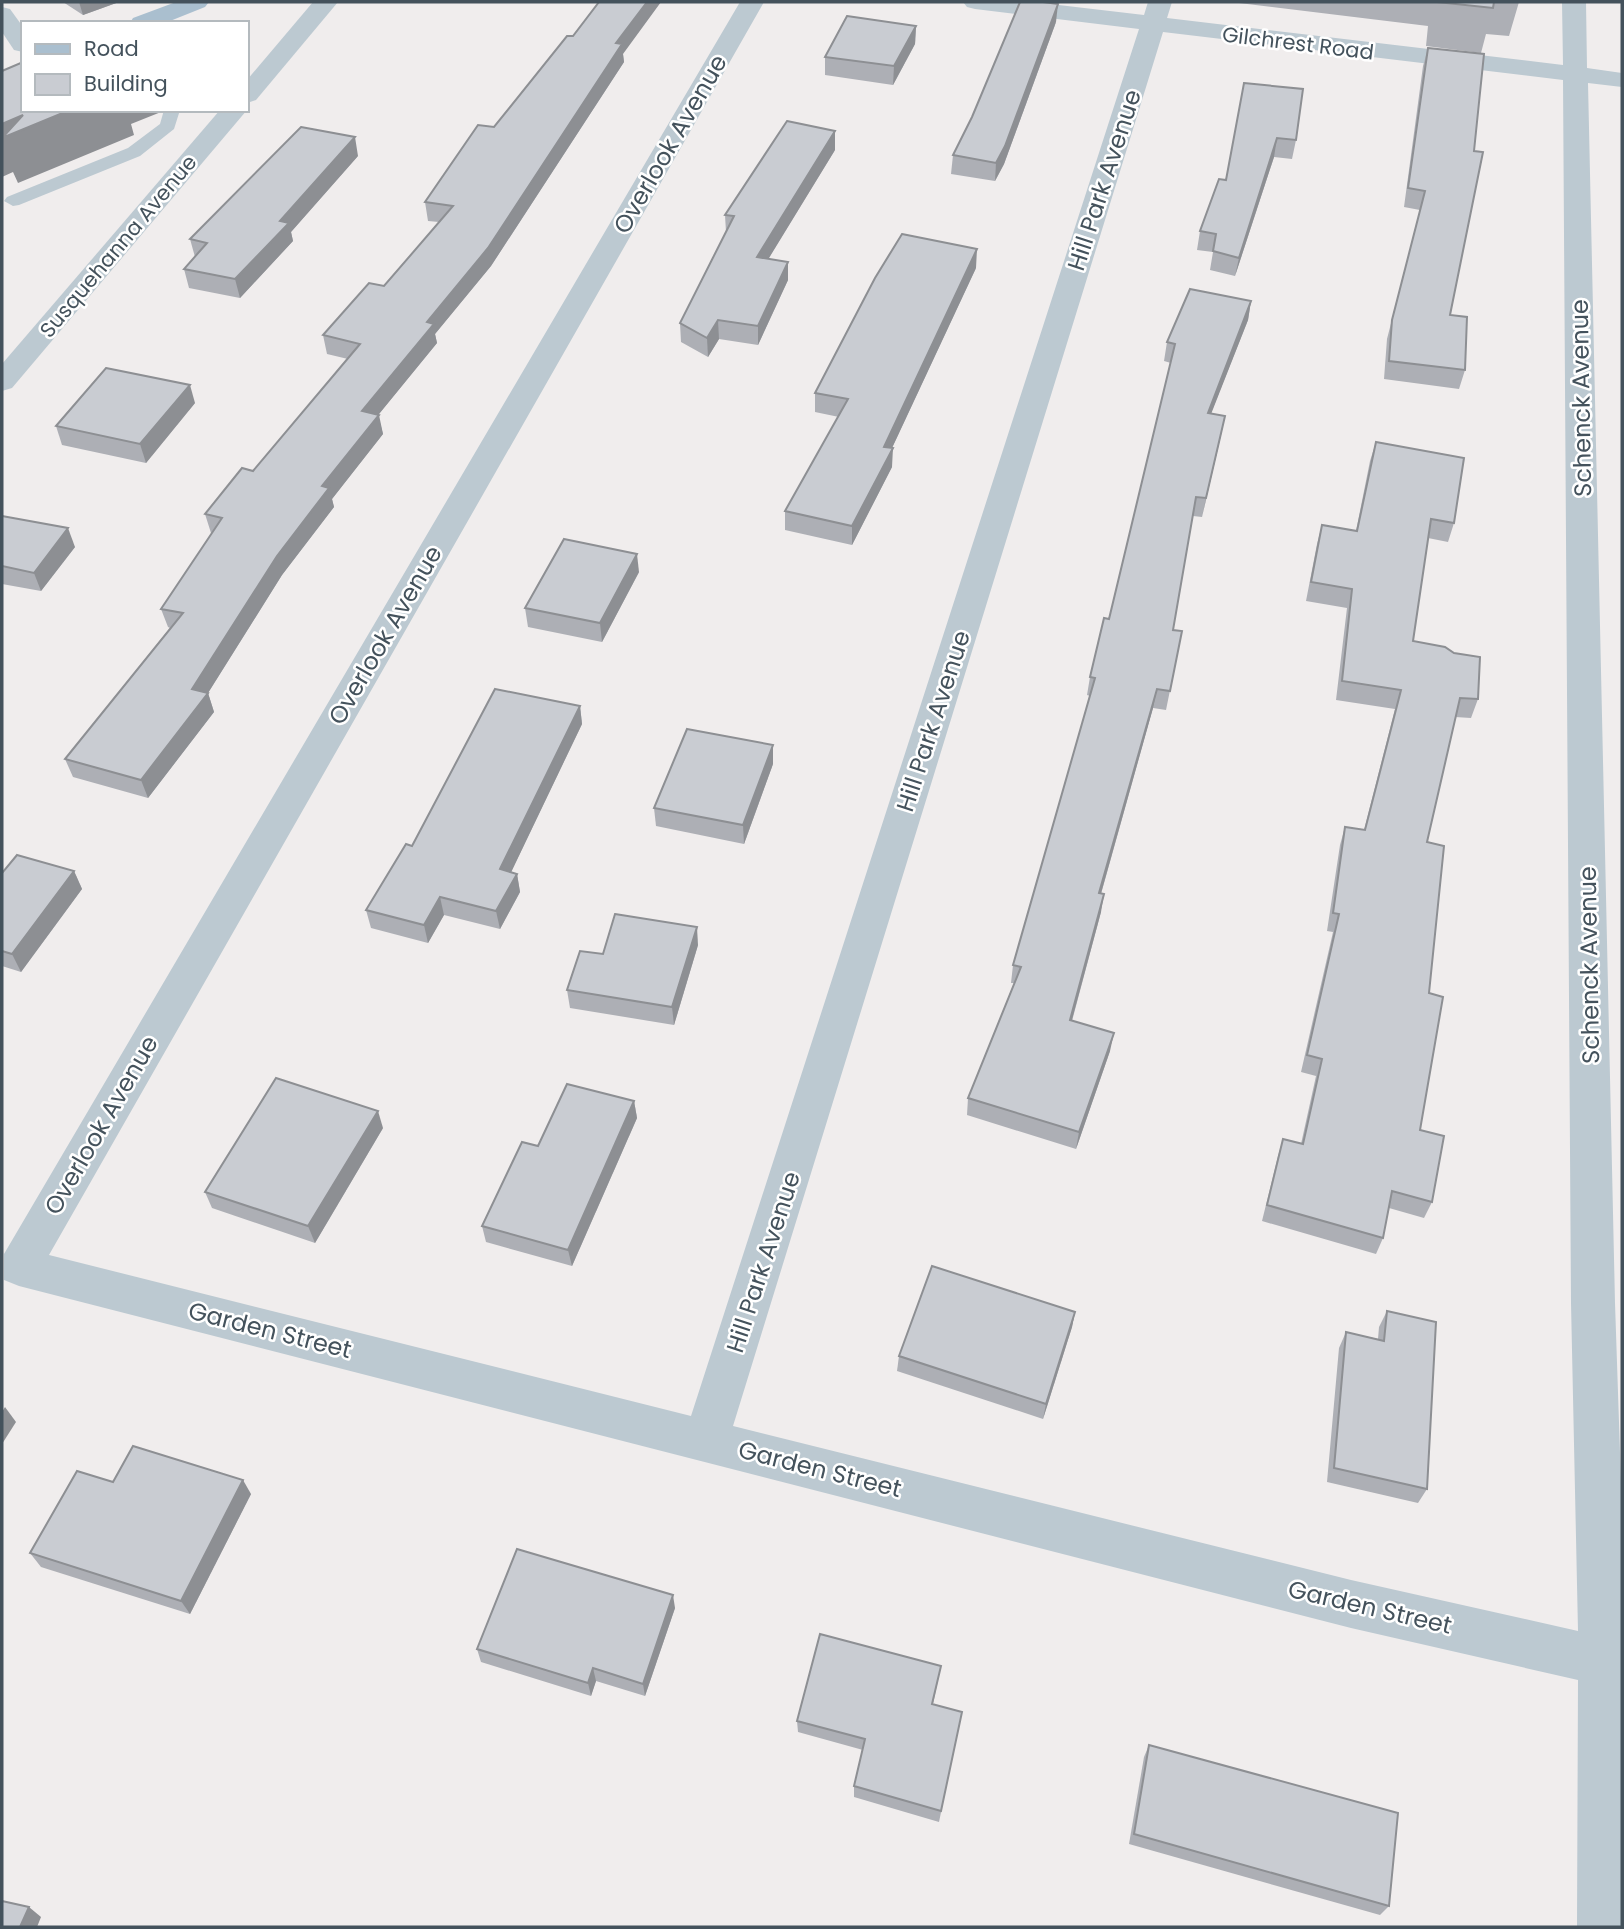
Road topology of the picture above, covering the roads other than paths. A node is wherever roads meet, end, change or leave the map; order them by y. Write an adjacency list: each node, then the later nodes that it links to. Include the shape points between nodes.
1 (197, 2): 8 (main road)
2 (326, 2): 12 (street)
3 (752, 2): 17 (street, Overlook Avenue)
4 (975, 2): 7 (street, Gilchrest Road)
5 (1574, 2): 10 (street, Schenck Avenue)
6 (2, 14): 9 (street)
7 (1156, 14): 10 (street, Gilchrest Road); 18 (street, Hill Park Avenue)
8 (147, 21)
9 (21, 42)
10 (1577, 77): 11 (street, Gilchrest Road); 19 (street, Schenck Avenue, via 1593,1289)
11 (1622, 80)
12 (248, 94)
13 (172, 112): 15 (lane, via 168,126 134,152)
14 (232, 112): 16 (street, Susquehanna Avenue)
15 (13, 201)
16 (2, 382)
17 (19, 1267): 18 (street, Garden Street)
18 (706, 1440): 19 (street, Garden Street, via 1351,1604)
19 (1613, 1662): 20 (street, Schenck Avenue)
20 (1604, 1927)

